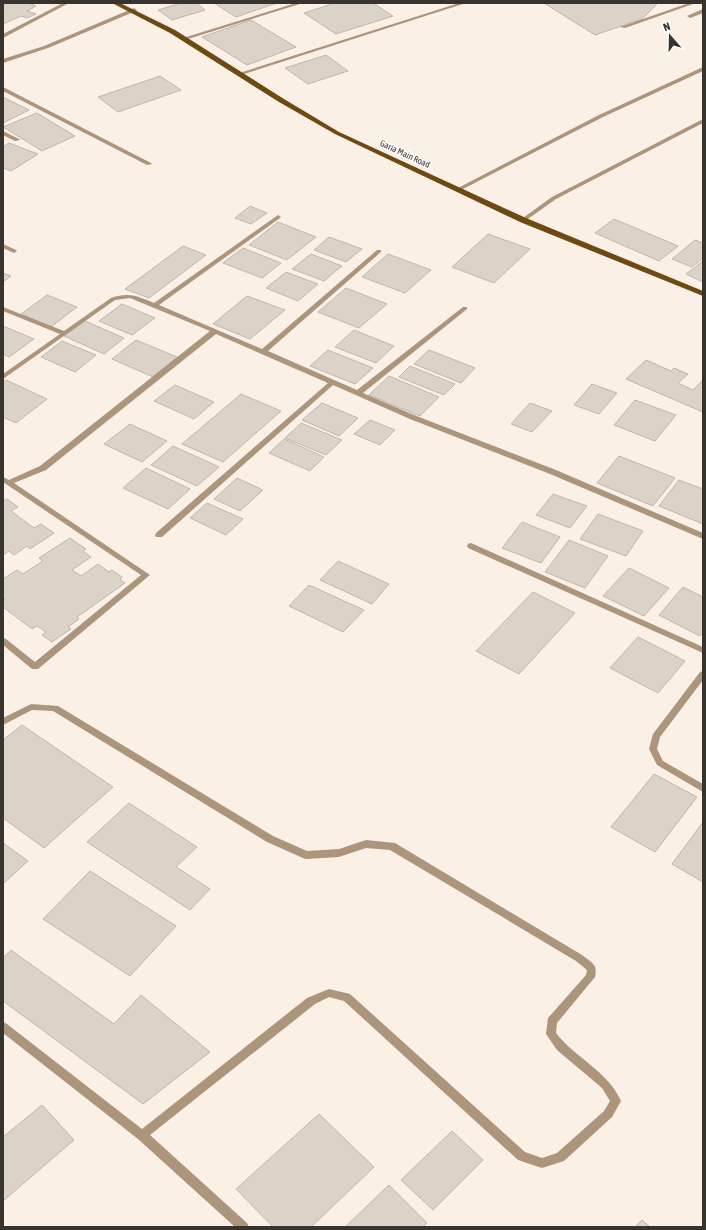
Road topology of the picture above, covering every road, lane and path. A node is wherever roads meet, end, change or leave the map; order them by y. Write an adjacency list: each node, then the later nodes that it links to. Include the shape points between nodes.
1 (67, 3): 10 (street)
2 (115, 3): 6 (main road, Garia Main Road)
3 (301, 3): 11 (street)
4 (464, 3): 14 (street)
5 (694, 3): 9 (street)
6 (134, 10): 11 (main road, Garia Main Road); 12 (street, via 46,47)
7 (703, 11): 8 (street)
8 (690, 16)
9 (624, 27)
10 (3, 36)
11 (186, 38): 14 (main road, Garia Main Road)
12 (3, 61)
13 (703, 69): 20 (street, via 602,116)
14 (239, 74): 20 (main road, Garia Main Road, via 337,133)
15 (3, 89): 19 (street)
16 (703, 121): 22 (street, via 554,198)
17 (3, 133): 18 (street)
18 (18, 140)
19 (149, 164)
20 (459, 189): 22 (main road, Garia Main Road)
21 (278, 217): 27 (street)
22 (523, 220): 26 (main road, Garia Main Road)
23 (3, 246): 24 (street)
24 (14, 251)
25 (379, 251): 32 (street)
26 (703, 294)
27 (154, 306): 30 (street); 31 (street, via 131,296 119,297)
28 (465, 308): 35 (street)
29 (3, 309): 31 (street)
30 (214, 331): 32 (street); 36 (street, via 43,468)
31 (64, 333): 33 (street)
32 (263, 352): 34 (street)
33 (3, 377)
34 (333, 382): 35 (street); 37 (street)
35 (358, 394): 38 (street, via 553,472)
36 (6, 481): 40 (street, via 146,575 35,667)
37 (159, 535)
38 (703, 536)
39 (471, 546): 41 (street)
40 (3, 640)
41 (703, 650)
42 (703, 674): 44 (street, via 656,736 653,750 660,763)
43 (3, 722): 46 (street, via 31,707 55,708 270,839 306,855 338,853 366,844 392,846 592,968 590,977 552,1021 551,1034 561,1048 606,1085 616,1101 608,1114 560,1157 542,1163 522,1156 347,997 329,993 311,1001)
44 (703, 788)
45 (3, 1027): 46 (street)
46 (142, 1134): 47 (street)
47 (244, 1227)

